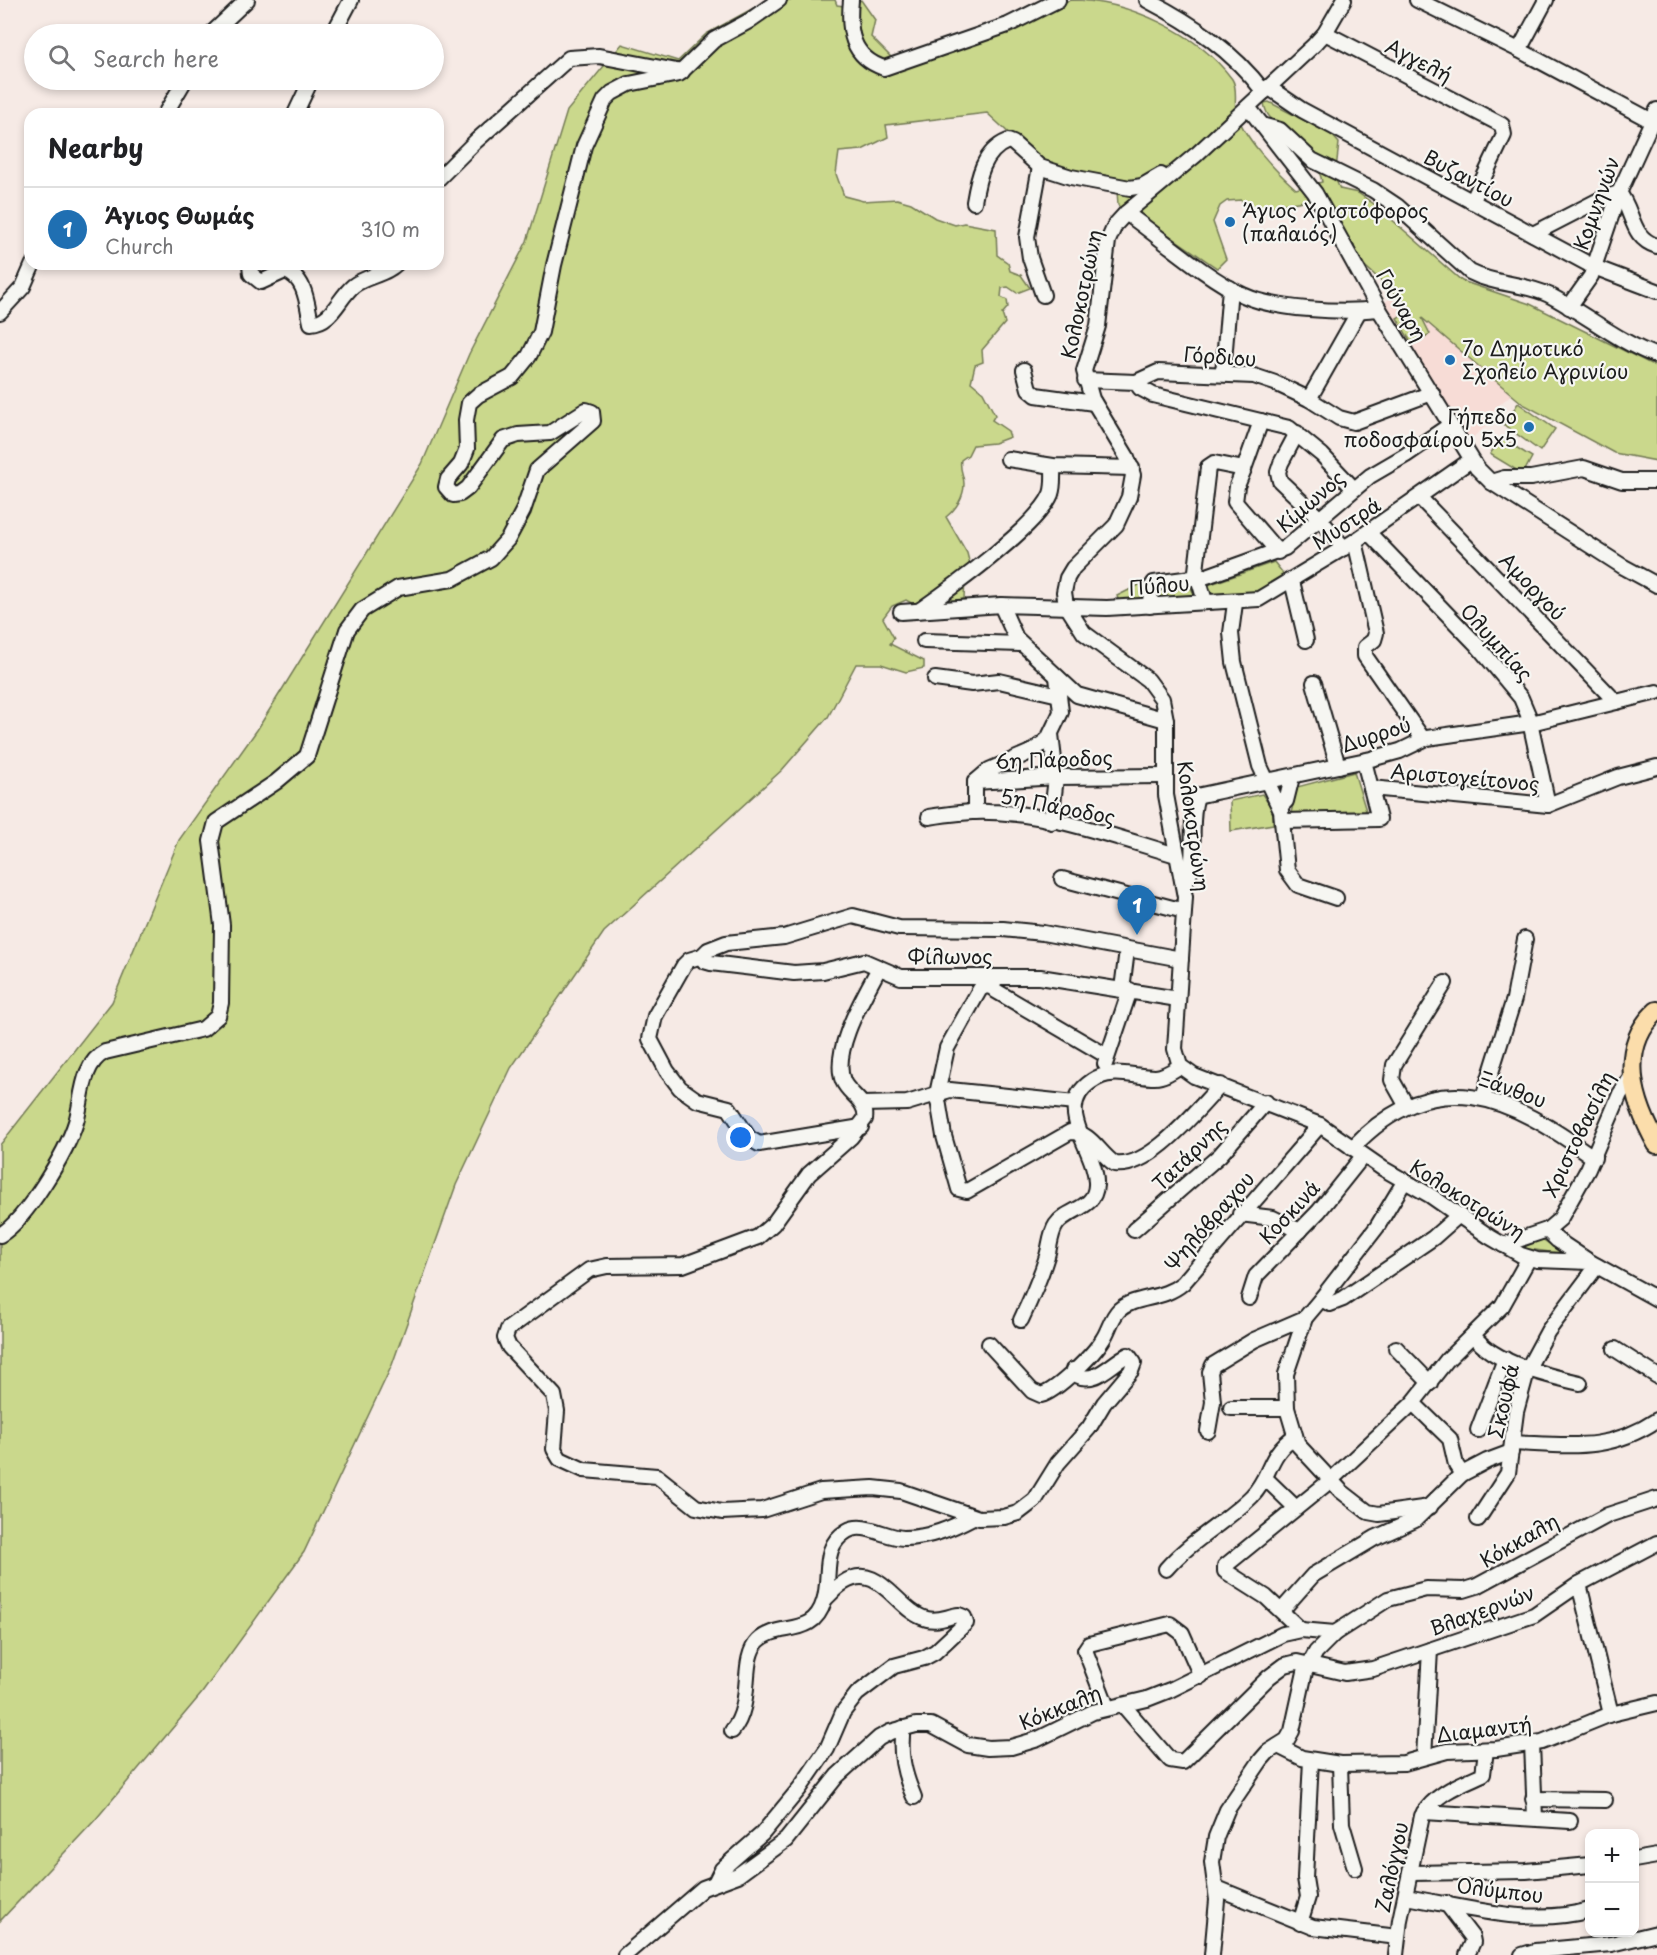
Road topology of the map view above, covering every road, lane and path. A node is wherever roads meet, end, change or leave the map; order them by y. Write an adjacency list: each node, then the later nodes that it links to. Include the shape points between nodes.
1 (247, 0): 10 (street)
2 (351, 0): 11 (street)
3 (779, 0): 14 (street, via 714,40)
4 (851, 0): 5 (street, via 850,27 855,47 872,64 884,68 1008,26)
5 (1058, 0)
6 (1147, 0): 17 (street, Βυζαντίου, via 1226,50)
7 (1344, 0): 12 (street, Κολοκοτρώνη)
8 (1417, 0): 13 (street)
9 (1546, 0): 13 (street)
10 (222, 24)
11 (338, 24)
12 (1325, 33): 17 (street, Κολοκοτρώνη); 28 (street, Αγγελή, via 1502,125 1504,135)
13 (1519, 50): 21 (street)
14 (682, 72): 25 (street, via 598,56 569,58); 144 (street, via 620,87 601,108 584,146 541,332 512,377 469,403 467,449 446,487 453,495 464,492 503,440 550,433 586,410 592,412 593,421 537,470 523,511 508,539 491,558 452,579 386,593 354,619 307,756 276,782 222,816 213,829 212,862 222,925 218,1016 203,1029 105,1052 93,1060 63,1154 18,1221)
15 (179, 90): 19 (street)
16 (306, 90): 20 (street)
17 (1266, 90): 18 (street, Κολοκοτρώνη); 28 (street, Βυζαντίου)
18 (1248, 107): 22 (street, Γούναρη); 23 (street, Κολοκοτρώνη)
19 (169, 108)
20 (298, 108)
21 (1654, 116): 26 (street, Κομνηνών)
22 (1265, 126): 39 (street, via 1280,130 1312,160 1397,206 1470,272 1533,289); 40 (street, Γούναρη, via 1315,193)
23 (1209, 143): 24 (street, via 1196,147 1156,179 1136,188 1056,174); 29 (street, Κολοκοτρώνη)
24 (1040, 167): 27 (street, via 1013,143 1004,143 981,168); 38 (street, via 1027,237)
25 (444, 173)
26 (1619, 192): 30 (street); 31 (street, via 1638,233); 32 (street, Κομνηνών)
27 (974, 202)
28 (1472, 202): 30 (street, Βυζαντίου)
29 (1126, 213): 36 (street); 46 (street, Κολοκοτρώνη, via 1108,241 1098,326 1084,371)
30 (1533, 234): 32 (street, Βυζαντίου)
31 (1657, 246)
32 (1594, 267): 37 (street, Βυζαντίου); 39 (street, Κομνηνών)
33 (30, 270): 42 (street, via 23,287)
34 (251, 270): 35 (street, via 261,282 285,272 297,278 311,323 327,318 345,294 363,279)
35 (386, 270)
36 (1230, 288): 41 (street, via 1262,301); 45 (street)
37 (1657, 291)
38 (1043, 295)
39 (1569, 307): 43 (street)
40 (1379, 309): 41 (street); 48 (street, Γούναρη)
41 (1359, 311): 49 (street)
42 (0, 312)
43 (1657, 356)
44 (1024, 370): 50 (street, via 1029,388 1036,395)
45 (1223, 373): 47 (street, Γόρδιου, via 1158,372); 49 (street, Γόρδιου, via 1261,378)
46 (1085, 380): 47 (street, Γόρδιου); 50 (street, Κολοκοτρώνη)
47 (1136, 382): 51 (street, Γόρδιου, via 1153,394)
48 (1432, 393): 49 (street, Γόρδιου, via 1354,422 1339,418); 52 (street, Γούναρη)
49 (1309, 399)
50 (1094, 403): 57 (street, Κολοκοτρώνη)
51 (1261, 421): 53 (street, Γόρδιου); 58 (street)
52 (1450, 425): 55 (street, Γούναρη); 62 (street, Κίμωνος)
53 (1298, 433): 62 (street, Γόρδιου); 65 (street, via 1281,463 1278,477)
54 (1008, 459): 56 (street)
55 (1471, 460): 61 (street, Γούναρη); 63 (street, Μυστρά)
56 (1053, 466): 57 (street); 77 (street, via 1052,490 1032,518 984,562)
57 (1132, 468): 75 (street, via 1129,497 1116,525 1067,578)
58 (1244, 469): 68 (street, via 1235,502); 69 (street, via 1214,463 1208,467)
59 (1532, 478): 60 (street, via 1584,468 1622,481); 61 (street); 64 (street)
60 (1657, 481)
61 (1491, 482): 64 (street, Γούναρη)
62 (1354, 489): 65 (street, Κίμωνος)
63 (1420, 498): 66 (street, Μυστρά); 87 (street, Αμοργού)
64 (1517, 499): 71 (street, Γούναρη)
65 (1319, 518): 67 (street); 68 (street, Κίμωνος)
66 (1368, 532): 67 (street, Μυστρά); 89 (street, Ολυμπίας, via 1497,668 1521,698)
67 (1349, 544): 70 (street, Μυστρά); 91 (street, via 1376,633 1365,647 1365,656)
68 (1278, 552): 69 (street, Κίμωνος)
69 (1197, 578): 72 (street); 76 (street, Κίμωνος, via 1157,582 1151,588)
70 (1292, 581): 73 (street, Μυστρά, via 1259,599); 79 (street)
71 (1657, 585)
72 (1205, 601): 73 (street, Πύλου); 76 (street, Πύλου)
73 (1235, 603): 98 (street, via 1231,633 1234,662 1260,766)
74 (1001, 605): 75 (street, Πύλου); 77 (street, Πύλου); 81 (street)
75 (1066, 605): 76 (street, Πύλου); 88 (street, Κολοκοτρώνη, via 1087,636 1156,687)
76 (1150, 606)
77 (920, 610): 78 (street, Πύλου)
78 (902, 612)
79 (1306, 640)
80 (924, 641): 81 (street)
81 (1021, 644): 82 (street)
82 (1057, 677): 86 (street); 88 (street, via 1077,695)
83 (935, 679): 86 (street, via 972,684 999,681)
84 (1314, 683): 93 (street)
85 (1657, 692): 87 (street, Δυρρού)
86 (1059, 695): 90 (street, via 1061,712)
87 (1616, 702): 89 (street, Δυρρού)
88 (1166, 720): 95 (street, Κολοκοτρώνη)
89 (1531, 723): 91 (street, Δυρρού); 101 (street, Ολυμπίας)
90 (1052, 734): 96 (street); 99 (street, via 1033,751 989,770)
91 (1423, 739): 92 (street, Δυρρού, via 1400,751)
92 (1364, 761): 93 (street, Δυρρού); 100 (street)
93 (1338, 766): 97 (street, Δυρρού)
94 (1657, 767): 101 (street, Αριστογείτονος, via 1618,777)
95 (1164, 776): 96 (street, 6η Πάροδος); 106 (street, Κολοκοτρώνη)
96 (1056, 777): 99 (street, 6η Πάροδος); 105 (street)
97 (1292, 777): 98 (street, Δυρρού); 103 (street)
98 (1268, 782): 103 (street); 108 (street, Δυρρού, via 1197,797 1192,814 1191,876)
99 (975, 783): 102 (street, 6η Πάροδος)
100 (1371, 788): 101 (street, Αριστογείτονος); 103 (street, via 1378,819)
101 (1548, 805)
102 (975, 812): 104 (street, 5η Πάροδος); 105 (street, 5η Πάροδος, via 998,812)
103 (1281, 814): 109 (street, via 1289,876 1298,885)
104 (929, 817)
105 (1051, 822): 106 (street, 5η Πάροδος)
106 (1176, 855): 108 (street, Κολοκοτρώνη)
107 (1062, 879): 110 (street)
108 (1183, 885): 110 (street, Κολοκοτρώνη)
109 (1336, 898)
110 (1184, 911): 114 (street, Κολοκοτρώνη)
111 (1526, 939): 127 (street, via 1514,999)
112 (1127, 950): 113 (street, via 1043,933 899,928 853,916 784,937 731,942); 114 (street); 118 (street)
113 (705, 953): 115 (street, Φίλωνος, via 703,960 711,963 794,973 861,961); 133 (street, via 684,965 650,1027 653,1046 680,1088 697,1100 729,1108 749,1138 759,1144)
114 (1181, 959): 119 (street, Κολοκοτρώνη)
115 (879, 968): 116 (street, Φίλωνος, via 904,977); 130 (street, via 851,1025 842,1059 844,1082)
116 (995, 981): 118 (street, Φίλωνος, via 1040,977); 121 (street); 126 (street, via 980,989 957,1028 945,1053)
117 (1445, 983): 131 (street, via 1396,1060 1392,1080)
118 (1126, 989): 119 (street, Φίλωνος); 121 (street)
119 (1178, 999): 122 (street, Κολοκοτρώνη, via 1175,1049)
120 (1657, 1011): 124 (main road, Χριστοβασίλη, via 1638,1040)
121 (1107, 1056): 123 (street)
122 (1180, 1066): 123 (street, via 1156,1077); 125 (street, Κολοκοτρώνη, via 1194,1076)
123 (1103, 1075): 129 (street, via 1084,1086)
124 (1632, 1076): 135 (main road, via 1640,1113); 137 (street, Χριστοβασίλη, via 1620,1094)
125 (1221, 1085): 128 (street, Κολοκοτρώνη); 134 (street, via 1162,1145 1128,1163 1112,1162 1088,1136)
126 (937, 1094): 129 (street, via 956,1090); 130 (street, via 907,1103); 134 (street, via 957,1187 967,1191 1063,1135)
127 (1483, 1098): 131 (street, Ξάνθου, via 1462,1095); 137 (street, Ξάνθου, via 1545,1124)
128 (1266, 1102): 132 (street, Κολοκοτρώνη); 141 (street, Τατάρνης, via 1220,1155)
129 (1075, 1103): 134 (street, via 1074,1118)
130 (862, 1104): 133 (street, via 866,1116)
131 (1406, 1105): 136 (street, Ξάνθου, via 1376,1125)
132 (1320, 1125): 136 (street, Κολοκοτρώνη); 139 (street, Ψηλόβραχου)
133 (861, 1127): 177 (street, via 809,1174 773,1224 758,1237 682,1265 589,1270 514,1323 506,1333 506,1342 554,1395 554,1449 560,1459 573,1466 596,1472 657,1476 696,1507 710,1511 762,1510 813,1492 873,1488 920,1497)
134 (1079, 1132): 152 (street, via 1095,1168 1095,1192 1088,1203 1055,1227)
135 (1657, 1143)
136 (1358, 1152): 138 (street, Κολοκοτρώνη); 143 (street, Κοσκινά)
137 (1594, 1158): 142 (street, Χριστοβασίλη, via 1564,1213)
138 (1404, 1182): 140 (street, Κολοκοτρώνη); 149 (street, via 1377,1227)
139 (1240, 1214): 143 (street, via 1273,1218); 159 (street, Ψηλόβραχου, via 1178,1287 1119,1311 1102,1341)
140 (1459, 1215): 145 (street, Κολοκοτρώνη); 149 (street, via 1441,1233 1343,1299 1331,1304)
141 (1134, 1230)
142 (1547, 1230): 145 (street, Χριστοβασίλη); 147 (street)
143 (1300, 1231): 148 (street, Κοσκινά, via 1256,1276)
144 (0, 1235)
145 (1503, 1245): 146 (street, Κολοκοτρώνη)
146 (1529, 1258): 147 (street, Κολοκοτρώνη); 153 (street, via 1509,1297)
147 (1594, 1264): 150 (street, Κολοκοτρώνη); 158 (street, Σκουφά)
148 (1250, 1298)
149 (1321, 1299): 151 (street)
150 (1657, 1299)
151 (1305, 1318): 165 (street, via 1286,1374); 168 (street, via 1254,1340 1213,1365 1210,1372 1214,1402)
152 (1021, 1320)
153 (1474, 1336): 157 (street); 161 (street)
154 (989, 1344): 159 (street, Ψηλόβραχου, via 1036,1394 1051,1391)
155 (1396, 1348): 161 (street)
156 (1615, 1349): 160 (street)
157 (1505, 1359): 158 (street); 167 (street)
158 (1528, 1368): 162 (street); 170 (street, Σκουφά, via 1516,1412)
159 (1073, 1370): 177 (street, via 1086,1378 1128,1355 1134,1363 1029,1506 1004,1517)
160 (1657, 1376)
161 (1430, 1383): 163 (street)
162 (1580, 1383)
163 (1413, 1403): 171 (street, via 1450,1439); 173 (street)
164 (1231, 1407): 165 (street)
165 (1287, 1408): 169 (street)
166 (1657, 1420): 170 (street, via 1636,1433 1605,1444)
167 (1478, 1430)
168 (1209, 1431)
169 (1294, 1436): 172 (street, via 1275,1453); 173 (street, via 1304,1454)
170 (1512, 1448): 171 (street); 178 (street, Σκουφά, via 1506,1477)
171 (1462, 1474): 175 (street)
172 (1265, 1478): 176 (street); 180 (street, via 1248,1499 1181,1552)
173 (1331, 1480): 175 (street, via 1371,1513); 176 (street)
174 (1657, 1499): 185 (street, Κόκκαλη, via 1608,1515 1477,1586 1399,1595)
175 (1430, 1507): 183 (street, via 1412,1522 1375,1538 1313,1575)
176 (1296, 1508): 183 (street, via 1224,1568)
177 (974, 1517): 182 (street, via 914,1538 885,1536 861,1528 847,1531 830,1550)
178 (1478, 1518)
179 (1657, 1543): 181 (street, Βλαχερνών)
180 (1166, 1569)
181 (1579, 1584): 186 (street, Βλαχερνών, via 1534,1615); 192 (street)
182 (825, 1599): 194 (street, via 810,1622 766,1635 754,1646 748,1659 746,1702); 212 (street, via 849,1580 873,1580 916,1615 937,1620 960,1615 966,1623 935,1653 894,1666 857,1694 843,1712 823,1756 800,1788 762,1834 722,1869)
183 (1282, 1610): 184 (street)
184 (1301, 1630): 185 (street, Κόκκαλη); 188 (street, Κόκκαλη, via 1277,1636)
185 (1335, 1633): 187 (street, Κόκκαλη)
186 (1430, 1650): 187 (street, Βλαχερνών, via 1353,1673 1336,1673); 198 (street)
187 (1309, 1664): 190 (street, via 1290,1663 1275,1671 1183,1762 1170,1760); 196 (street, Κόκκαλη, via 1295,1725 1287,1740)
188 (1201, 1676): 190 (street, Κόκκαλη); 191 (street, via 1182,1633 1170,1624 1089,1644 1085,1650)
189 (1657, 1702): 192 (street, Διαμαντή)
190 (1123, 1705): 191 (street, Κόκκαλη)
191 (1107, 1707): 193 (street, Κόκκαλη, via 1038,1738 999,1749 962,1743 931,1725)
192 (1611, 1714): 195 (street, Διαμαντή, via 1559,1737)
193 (903, 1728): 201 (street, via 904,1771); 212 (street, Κόκκαλη, via 879,1738 842,1771 782,1845 738,1875)
194 (732, 1731)
195 (1532, 1744): 197 (street, Διαμαντή); 202 (street)
196 (1278, 1746): 199 (street, Διαμαντή); 213 (street, Κόκκαλη, via 1261,1760 1219,1828 1212,1856)
197 (1486, 1750): 198 (street, Διαμαντή, via 1447,1751); 204 (street, Ζαλόγγου, via 1483,1774 1449,1791)
198 (1424, 1757): 200 (street, Διαμαντή, via 1389,1764)
199 (1311, 1760): 200 (street, Διαμαντή); 217 (street, via 1305,1878 1308,1897)
200 (1340, 1764): 210 (street, via 1342,1824)
201 (914, 1797)
202 (1533, 1799): 203 (street); 205 (street)
203 (1605, 1800)
204 (1424, 1812): 205 (street); 211 (street, Ζαλόγγου)
205 (1535, 1818): 206 (street)
206 (1570, 1821)
207 (1657, 1856): 208 (street)
208 (1639, 1861)
209 (1585, 1865): 211 (street)
210 (1355, 1868)
211 (1412, 1874): 214 (street, Ζαλόγγου)
212 (716, 1881): 220 (street, Κόκκαλη)
213 (1217, 1888): 217 (street); 221 (street, Κόκκαλη)
214 (1406, 1897): 215 (street, Ολύμπου); 219 (street, Ζαλόγγου)
215 (1446, 1904): 216 (street, Ολύμπου, via 1524,1916); 223 (street, via 1472,1937)
216 (1585, 1911)
217 (1300, 1923): 219 (street)
218 (1657, 1933): 224 (street, via 1611,1944)
219 (1398, 1937): 222 (street, Ζαλόγγου)
220 (625, 1955)
221 (1212, 1955)
222 (1396, 1955)
223 (1467, 1955)
224 (1522, 1955)

